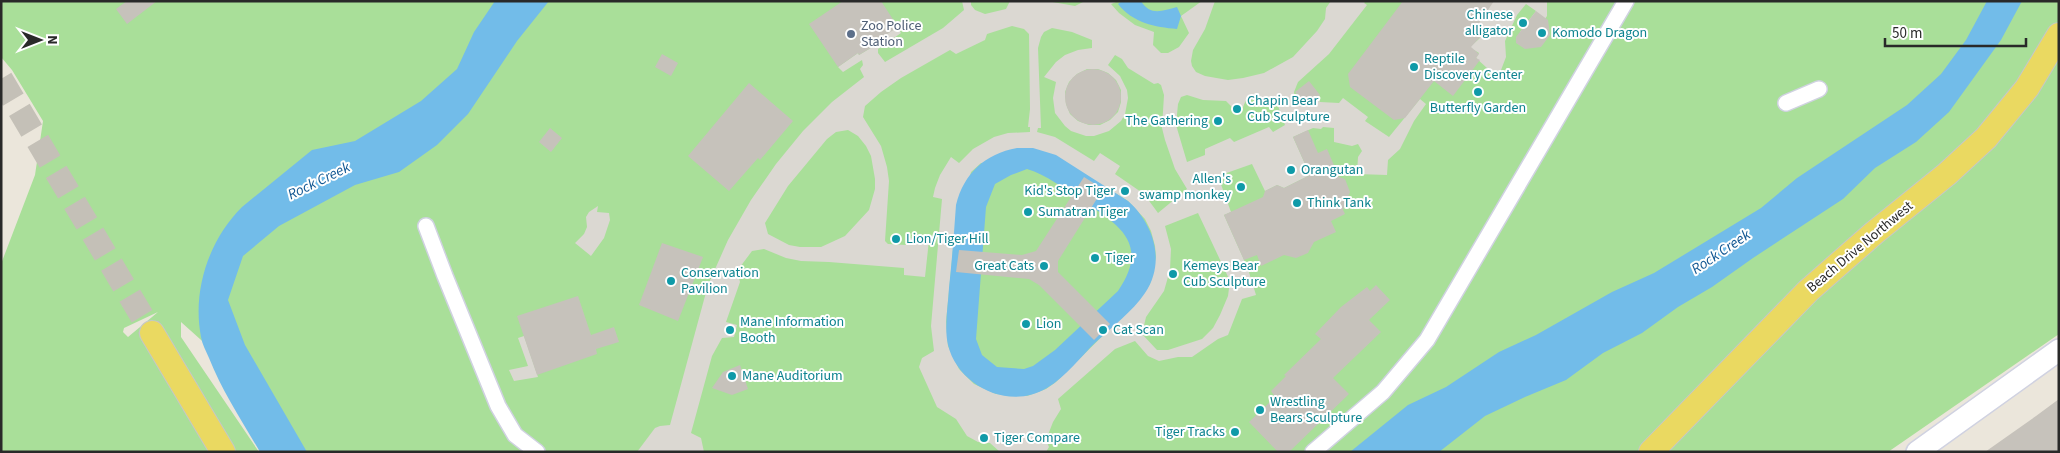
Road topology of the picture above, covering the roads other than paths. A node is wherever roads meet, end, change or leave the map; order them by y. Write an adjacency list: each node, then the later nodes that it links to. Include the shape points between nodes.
1 (1626, 1): 10 (street, via 1427,340 1382,392)
2 (2059, 34): 11 (main road, Beach Drive Northwest, via 2027,88 1986,138 1808,291)
3 (1819, 89): 4 (street)
4 (1786, 103)
5 (426, 226): 9 (street, via 498,406 515,435)
6 (152, 333): 8 (main road)
7 (2059, 350): 12 (main road)
8 (223, 452)
9 (537, 452)
10 (1313, 452)
11 (1651, 452)
12 (1917, 452)

